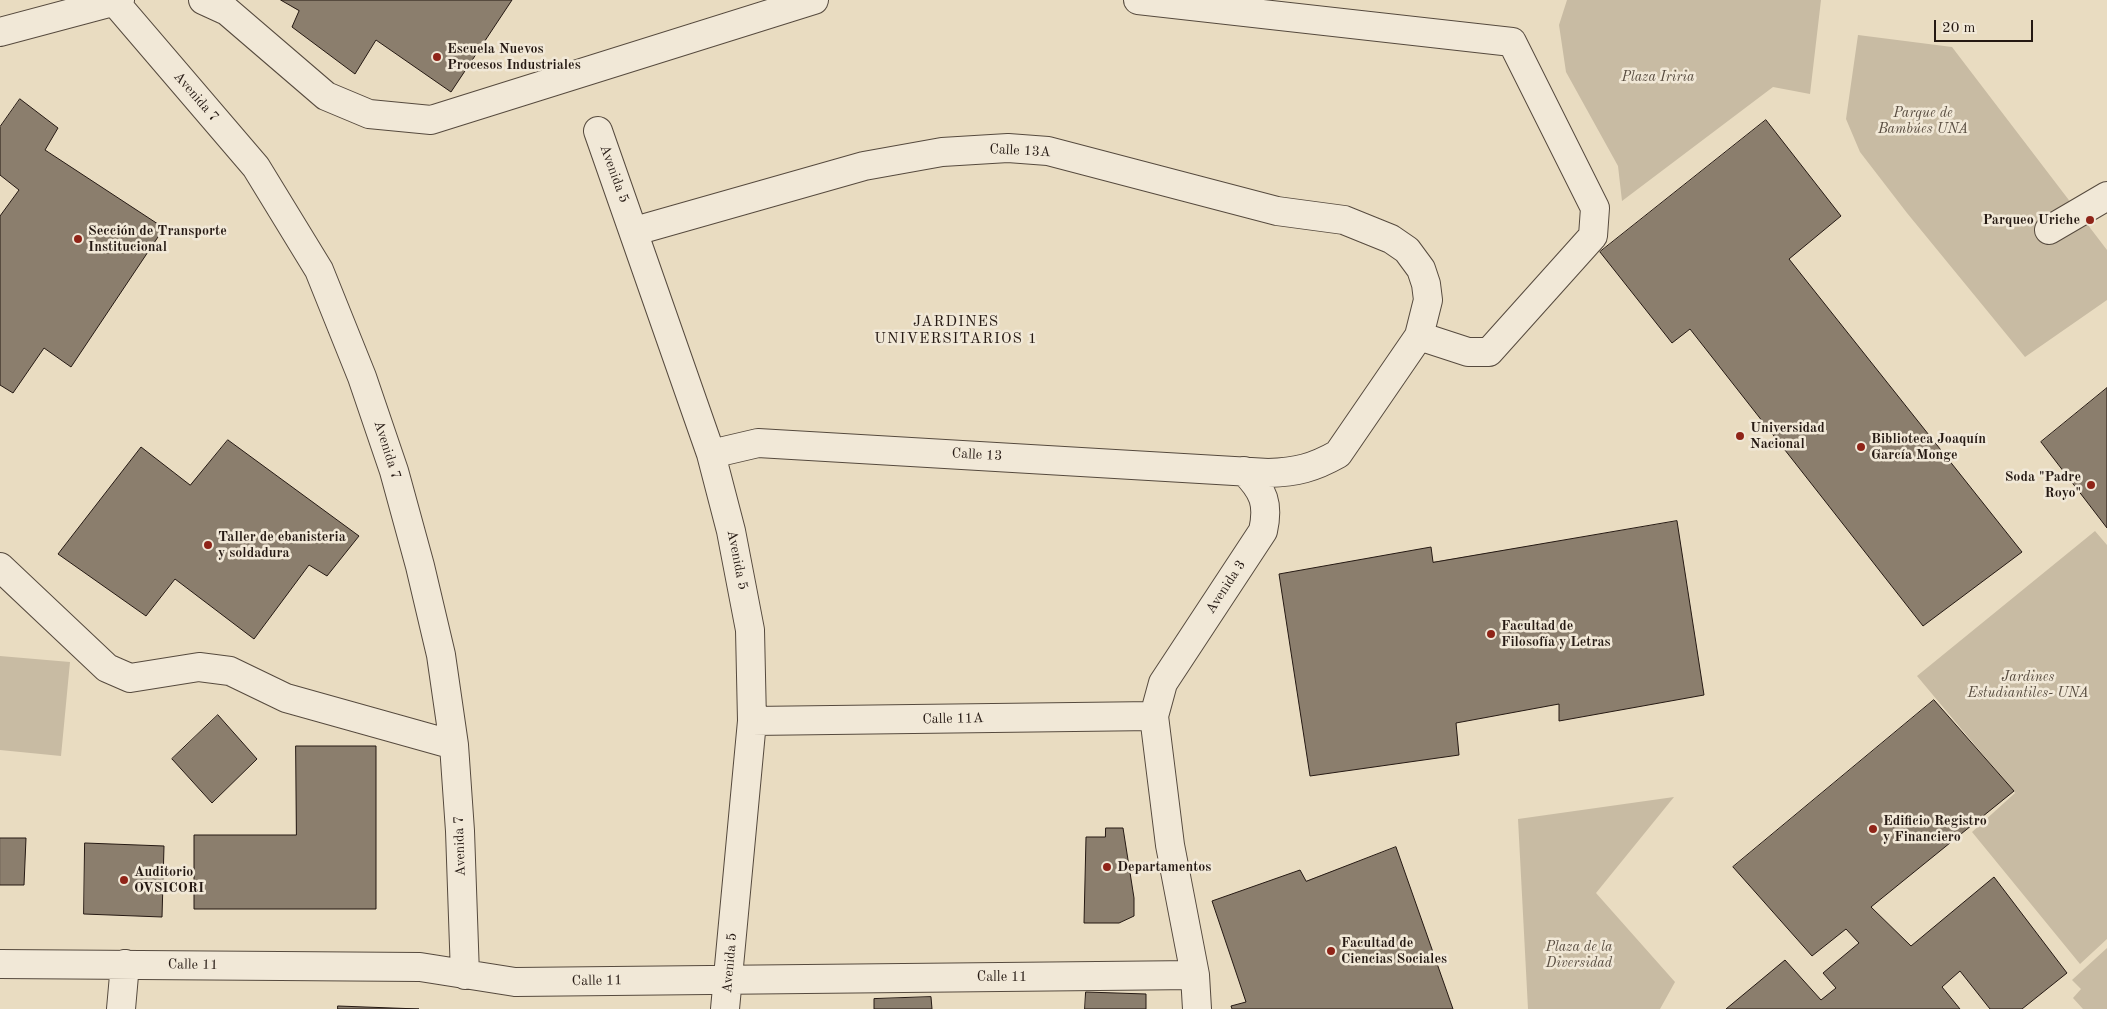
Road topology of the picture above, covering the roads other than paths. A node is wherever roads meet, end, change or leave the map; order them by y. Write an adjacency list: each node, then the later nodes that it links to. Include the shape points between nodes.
1 (203, 0): 2 (street, via 227,11 326,96 369,114 431,120)
2 (814, 0)
3 (1138, 0): 10 (street, via 1512,42 1595,208 1593,236 1489,352 1468,352)
4 (116, 1): 5 (street); 16 (street, Avenida 7, via 256,167 319,270 362,377 394,470 441,655)
5 (0, 32)
6 (598, 131): 9 (street, Avenida 5)
7 (2107, 196): 8 (street)
8 (2049, 230)
9 (634, 231): 10 (street, Calle 13A, via 864,166 942,152 1008,148 1048,150 1277,211 1344,220 1392,239 1407,250 1421,269 1426,284 1428,300); 11 (street, Avenida 5)
10 (1419, 336): 12 (street, via 1338,454 1295,472)
11 (711, 454): 12 (street, Calle 13, via 758,443); 15 (street, Avenida 5, via 731,531 750,630)
12 (1244, 471): 14 (street, Avenida 3, via 1256,482 1264,497 1263,531 1163,683)
13 (0, 567): 16 (street, via 107,668 130,678 199,667 230,671 286,698)
14 (1154, 716): 15 (street, Calle 11A); 20 (street, Avenida 3, via 1170,845)
15 (752, 721): 21 (street, Avenida 5)
16 (454, 745): 19 (street, Avenida 7)
17 (0, 964): 18 (street, Calle 11)
18 (125, 964): 19 (street, Calle 11, via 420,967); 22 (street)
19 (464, 975): 21 (street, Calle 11, via 516,982)
20 (1195, 975): 21 (street, Calle 11); 24 (street, Avenida 3)
21 (728, 979): 23 (street, Avenida 5)
22 (121, 1009)
23 (725, 1009)
24 (1197, 1009)

